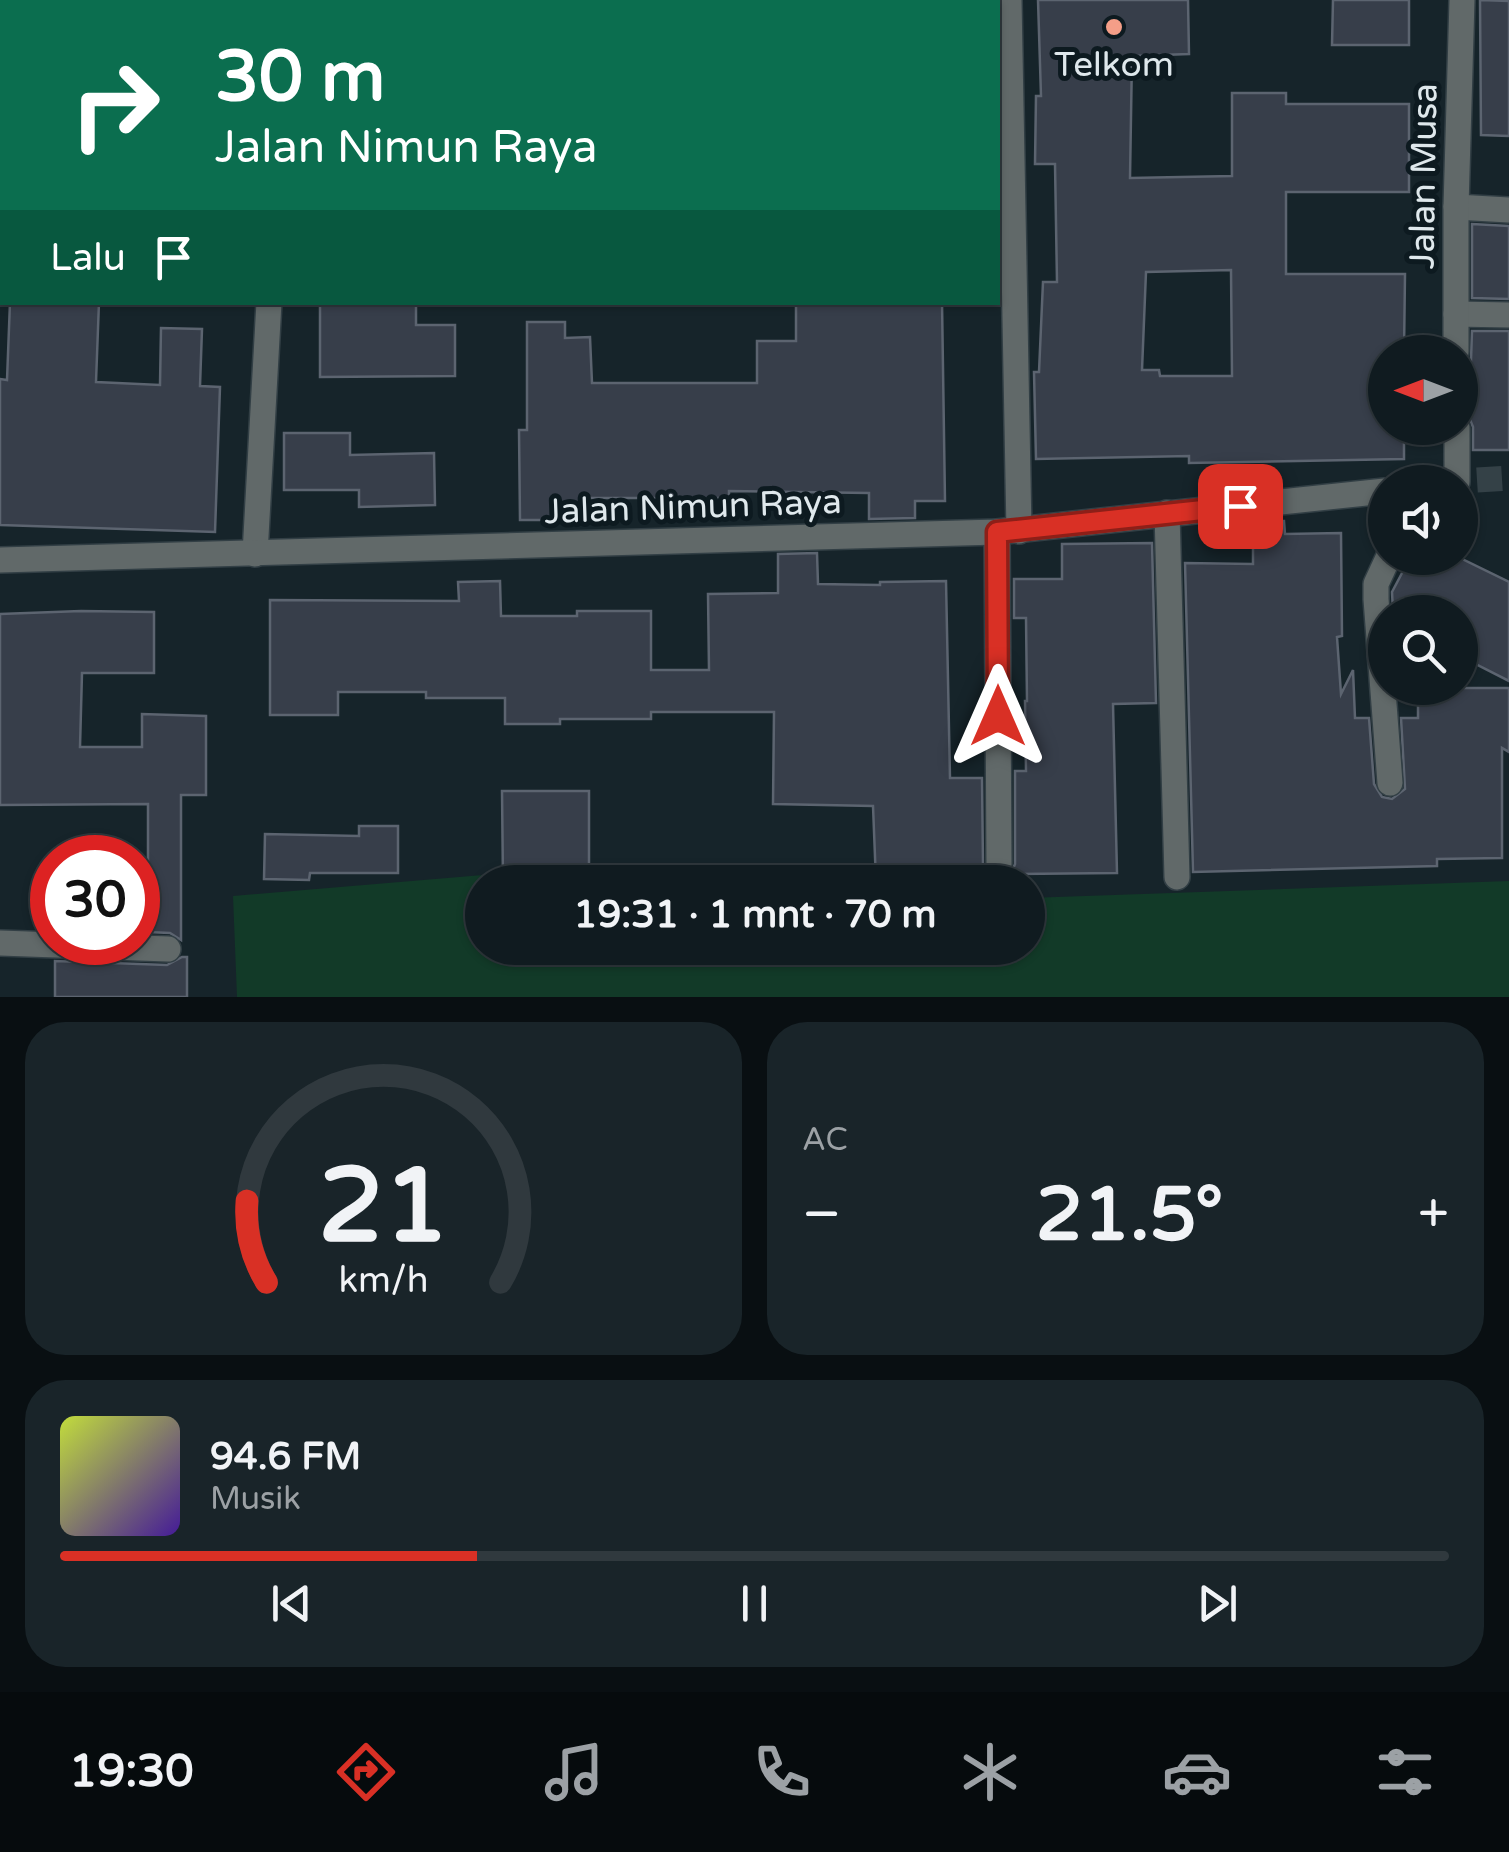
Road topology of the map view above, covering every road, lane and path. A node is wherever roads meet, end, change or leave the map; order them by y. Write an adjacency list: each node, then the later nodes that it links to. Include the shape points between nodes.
1 (1008, 0): 3 (street)
2 (1462, 0): 5 (street, Jalan Musa)
3 (1003, 80): 4 (street)
4 (1005, 197): 13 (street)
5 (1456, 206): 6 (street); 8 (street, Jalan Musa)
6 (1509, 210)
7 (269, 305): 14 (street)
8 (1456, 314): 9 (street); 10 (street, Jalan Musa)
9 (1509, 315)
10 (1456, 335)
11 (1368, 493): 12 (street, Jalan Nimun Raya)
12 (1168, 513): 13 (street, Jalan Nimun Raya); 19 (street)
13 (1008, 531): 14 (street, Jalan Nimun Raya); 18 (street)
14 (255, 554): 15 (street, Jalan Nimun Raya)
15 (0, 560)
16 (1380, 575): 17 (street, via 1376,599)
17 (1390, 784)
18 (999, 864)
19 (1177, 876)
20 (0, 943): 21 (street)
21 (168, 949)

